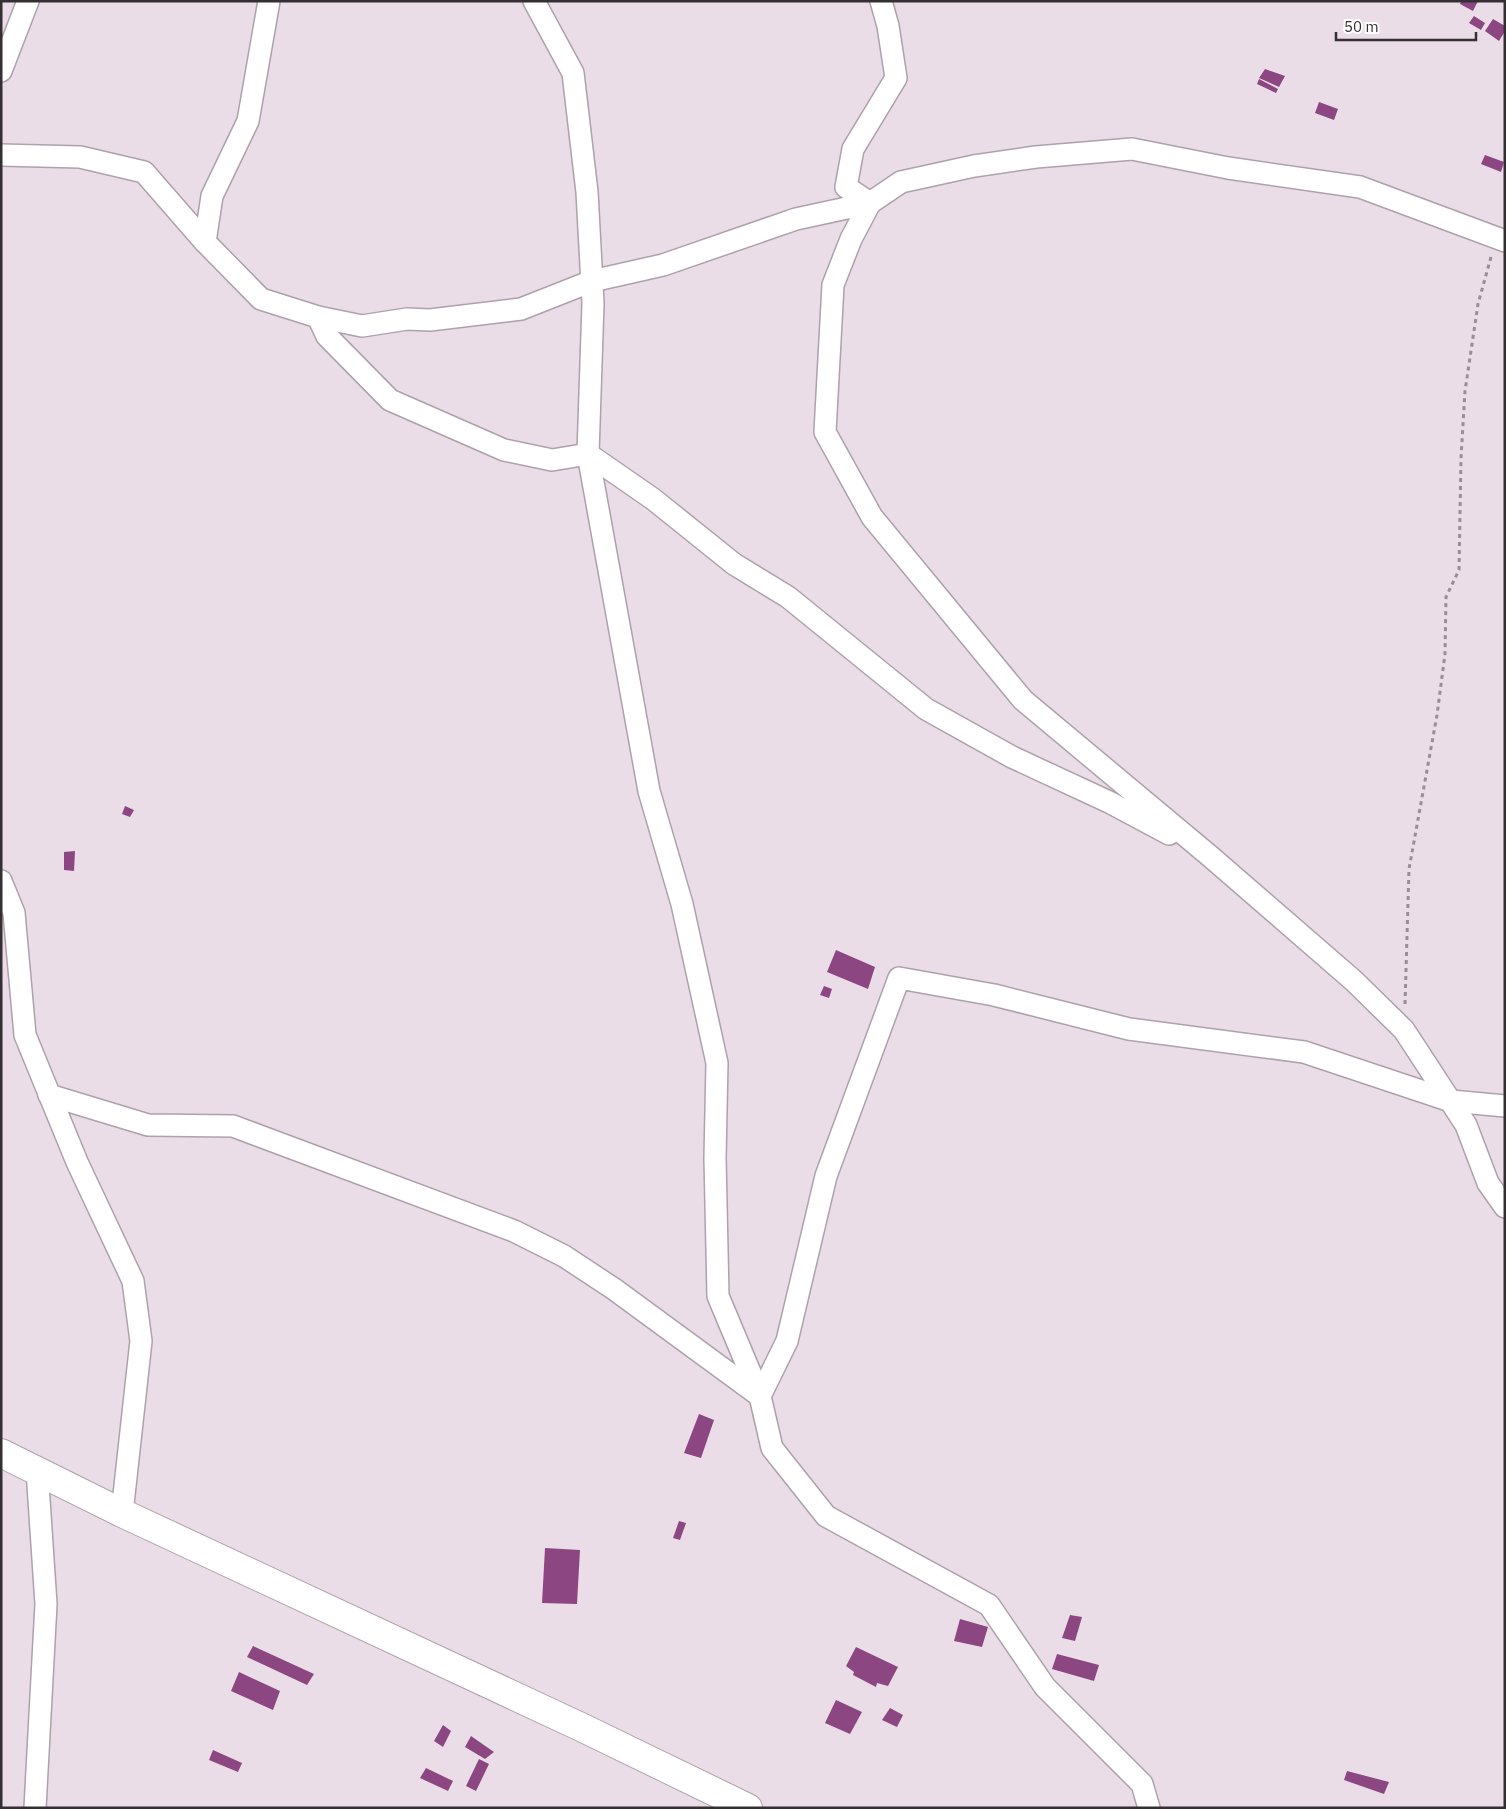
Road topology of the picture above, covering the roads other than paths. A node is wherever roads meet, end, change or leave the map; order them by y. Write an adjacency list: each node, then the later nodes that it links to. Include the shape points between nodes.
1 (28, 1): 5 (street)
2 (269, 1): 9 (street, via 248,121 212,196)
3 (534, 1): 10 (street, via 573,73 588,192)
4 (881, 1): 7 (street, via 896,78 854,150 846,186)
5 (1, 71)
6 (1, 155): 9 (street, via 80,157 144,172)
7 (870, 203): 8 (street, via 901,182 974,166 1132,149 1228,168 1360,188); 10 (street, via 796,218 663,265); 13 (street, via 851,239 833,285 825,432 872,517 1023,700)
8 (1500, 240)
9 (205, 242): 11 (street, via 260,299)
10 (592, 281): 11 (street, via 521,308 430,320 406,319 362,326); 12 (street)
11 (318, 317): 12 (street, via 327,336 390,400 504,450 552,460)
12 (588, 454): 13 (street, via 654,499 734,564 788,597 926,708 1012,757 1109,802); 19 (street, via 649,791 682,904 717,1063 718,1296)
13 (1211, 857): 16 (street, via 1354,981 1404,1030)
14 (1, 881): 15 (street, via 14,913 25,1035)
15 (49, 1096): 19 (street, via 148,1125 233,1126 514,1231 564,1256 597,1278); 22 (street, via 133,1281 141,1341)
16 (1451, 1101): 17 (street); 18 (street, via 1466,1125 1488,1183); 19 (street, via 1304,1052 1129,1029 994,994 899,978 826,1176 787,1341)
17 (1505, 1106)
18 (1505, 1206)
19 (760, 1396): 25 (street, via 772,1448 826,1516 989,1604 1045,1687 1142,1784)
20 (1, 1453): 21 (main road)
21 (37, 1470): 22 (main road); 23 (street, via 46,1604)
22 (122, 1514): 24 (main road)
23 (35, 1808)
24 (748, 1808)
25 (1149, 1808)

